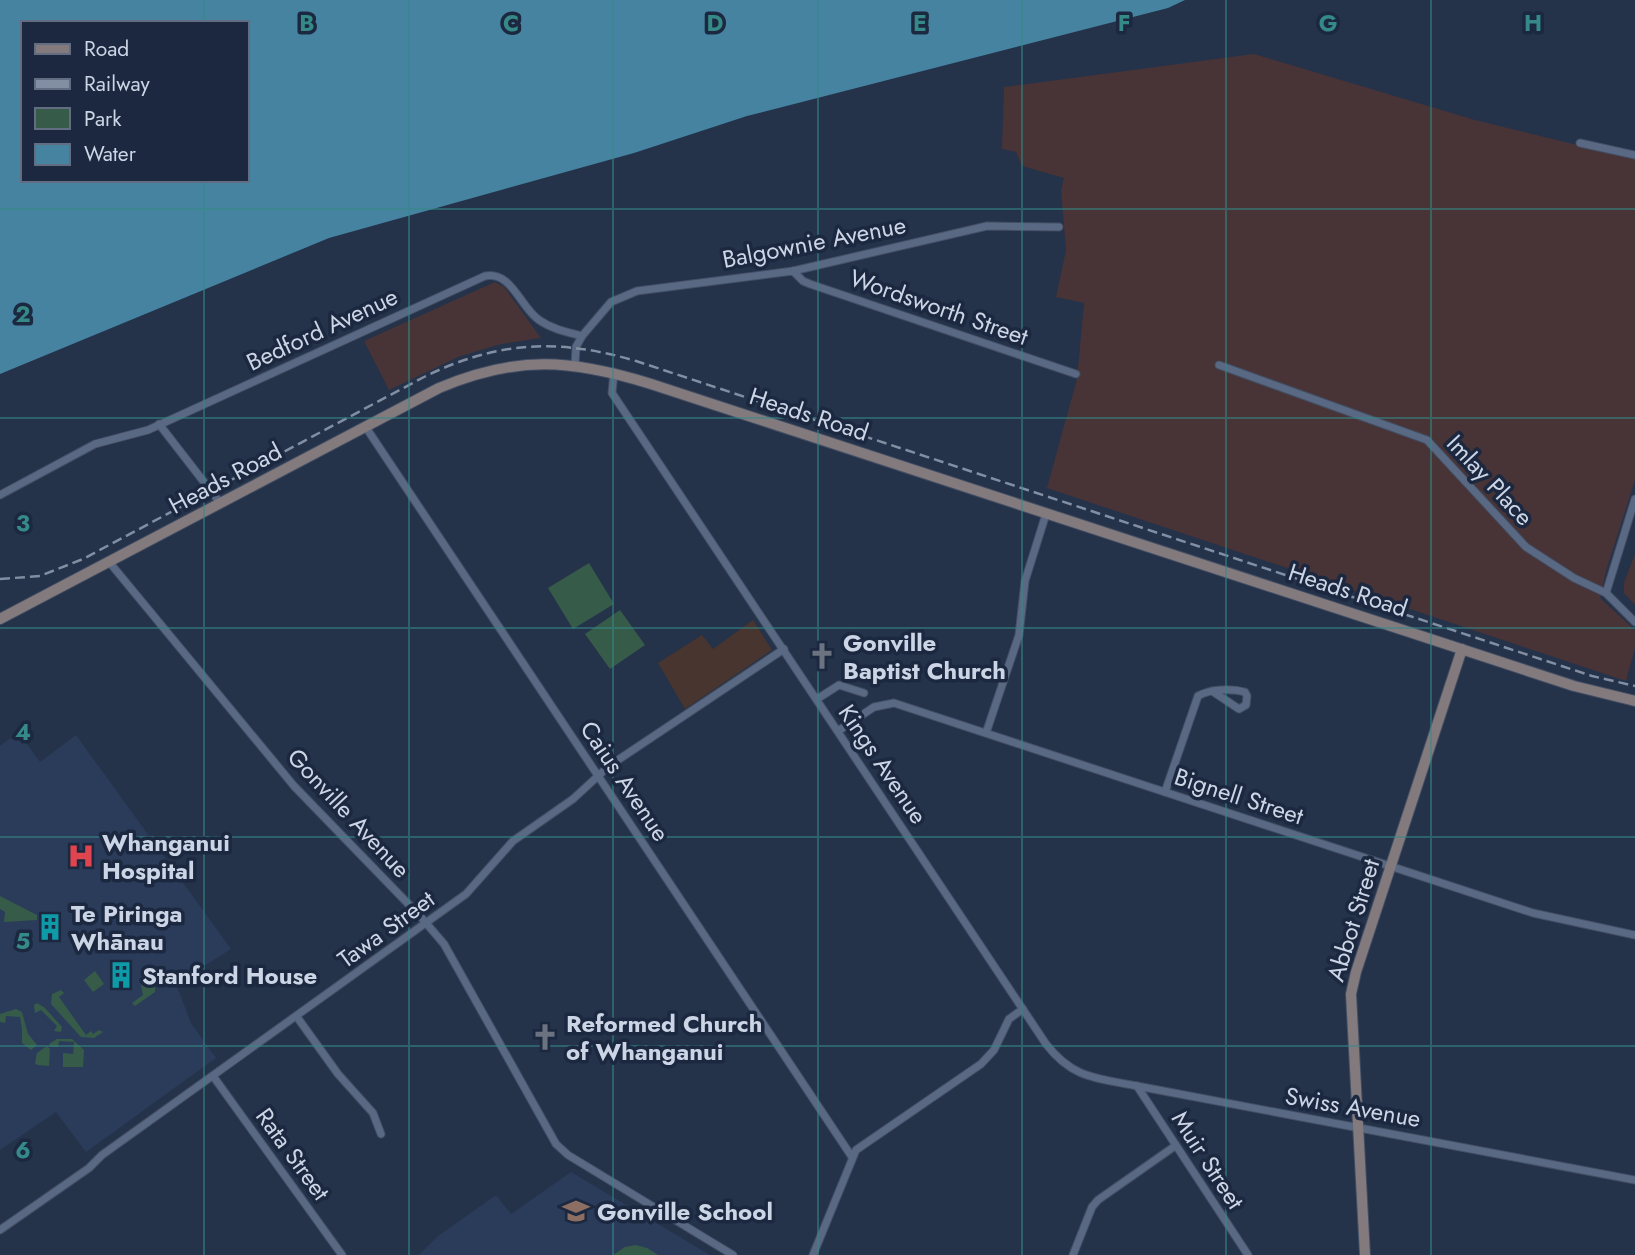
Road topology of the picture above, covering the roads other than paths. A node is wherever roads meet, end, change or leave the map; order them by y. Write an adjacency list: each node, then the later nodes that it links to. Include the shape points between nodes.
1 (1580, 143): 2 (street)
2 (1635, 155)
3 (1059, 227): 4 (street, Balgownie Avenue, via 987,226)
4 (793, 271): 5 (street, Balgownie Avenue, via 628,294 611,302); 9 (street, Wordsworth Street, via 803,282)
5 (582, 336): 6 (street, Balgownie Avenue); 10 (street, Bedford Avenue, via 541,321 502,277 485,276)
6 (575, 365): 8 (main road, Heads Road); 11 (main road, Heads Road, via 522,365 483,372 439,388)
7 (1219, 365): 17 (street, Imlay Place, via 1427,440 1526,547)
8 (614, 372): 15 (main road, Heads Road); 20 (street, Kings Avenue, via 612,393)
9 (1076, 374)
10 (159, 424): 12 (street, Bedford Avenue, via 95,444); 14 (street)
11 (365, 426): 14 (main road, Heads Road); 28 (street, Caius Avenue)
12 (0, 495)
13 (1635, 499): 17 (street)
14 (220, 504): 16 (main road, Heads Road)
15 (1046, 514): 21 (main road, Heads Road); 27 (street, via 1025,581 1018,635)
16 (110, 563): 18 (main road, Heads Road); 31 (street, Gonville Avenue, via 294,786)
17 (1606, 593): 19 (street, Imlay Place)
18 (0, 619)
19 (1635, 622)
20 (784, 649): 24 (street, Kings Avenue); 28 (street, Tawa Street)
21 (1462, 649): 25 (main road, Heads Road, via 1588,691); 30 (main road, Abbot Street)
22 (1212, 691): 29 (street, via 1194,702)
23 (864, 693): 24 (street, via 839,685)
24 (817, 699): 26 (street, Kings Avenue)
25 (1635, 701)
26 (838, 731): 27 (street, Bignell Street, via 874,707 894,703); 33 (street, Kings Avenue)
27 (986, 733): 29 (street, Bignell Street)
28 (598, 775): 31 (street, Tawa Street, via 573,799 513,841 466,894); 41 (street, Caius Avenue)
29 (1165, 792): 30 (street, Bignell Street)
30 (1391, 866): 32 (street, Bignell Street, via 1533,913); 38 (main road, Abbot Street, via 1352,994)
31 (427, 923): 34 (street, Tawa Street); 45 (street, Gonville Avenue, via 454,958 556,1144)
32 (1635, 935)
33 (1023, 1009): 35 (street, Kings Avenue); 41 (street, via 1009,1019 994,1050 981,1064 865,1143)
34 (297, 1017): 36 (street, Tawa Street); 39 (street, via 373,1113)
35 (1067, 1066): 37 (street, Swiss Avenue, via 1083,1075)
36 (214, 1076): 43 (street, Tawa Street); 44 (street, Rata Street)
37 (1137, 1086): 38 (street, Swiss Avenue); 40 (street, Muir Street)
38 (1357, 1127): 42 (street, Swiss Avenue); 49 (main road, Abbot Street)
39 (381, 1134)
40 (1175, 1146): 47 (street, via 1098,1200); 48 (street, Muir Street)
41 (852, 1157): 46 (street)
42 (1635, 1180)
43 (0, 1230)
44 (342, 1255)
45 (733, 1255)
46 (813, 1255)
47 (1073, 1255)
48 (1248, 1255)
49 (1365, 1255)

